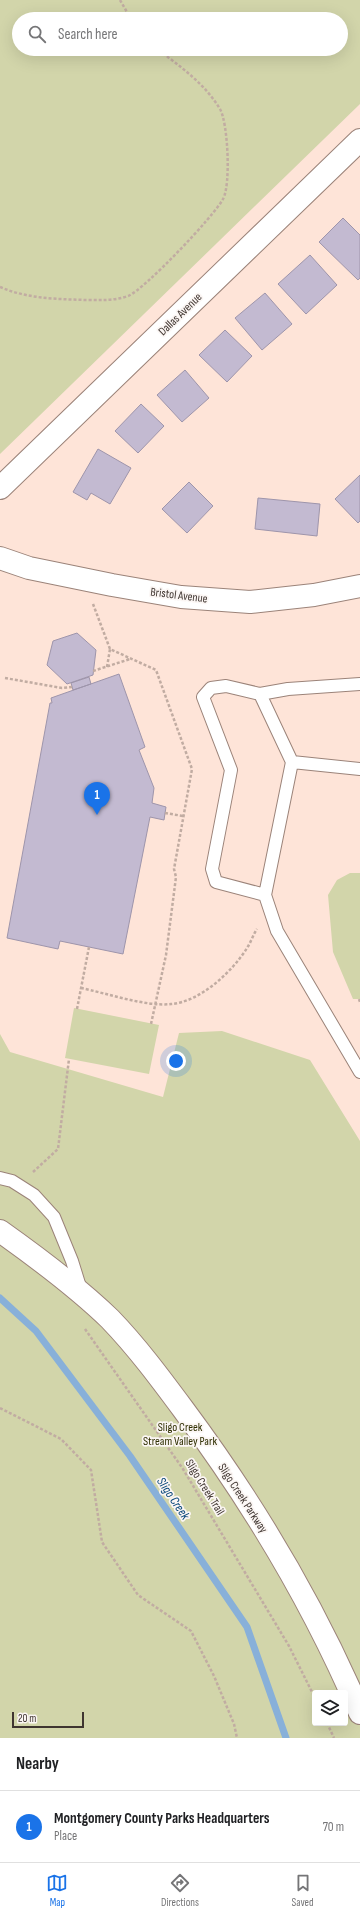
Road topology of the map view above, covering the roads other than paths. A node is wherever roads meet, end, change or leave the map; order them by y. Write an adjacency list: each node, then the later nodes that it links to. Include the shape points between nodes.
1 (360, 140): 2 (street, Dallas Avenue)
2 (0, 488)
3 (0, 558): 4 (street, Bristol Avenue, via 29,568 181,597 250,602 314,595)
4 (360, 586)
5 (360, 684): 6 (lane, via 288,689)
6 (260, 694): 7 (lane); 9 (lane, via 226,686 211,688 203,697 231,770 212,869 216,882)
7 (292, 762): 8 (lane); 9 (lane)
8 (360, 769)
9 (265, 895): 10 (lane, via 277,931)
10 (360, 1072)
11 (0, 1178): 13 (lane, via 12,1181 34,1195 54,1217)
12 (0, 1231): 13 (street, Sligo Creek Parkway)
13 (82, 1293): 14 (street, Sligo Creek Parkway, via 138,1349 238,1487)
14 (351, 1673): 15 (street, Sligo Creek Parkway)
15 (360, 1713)

